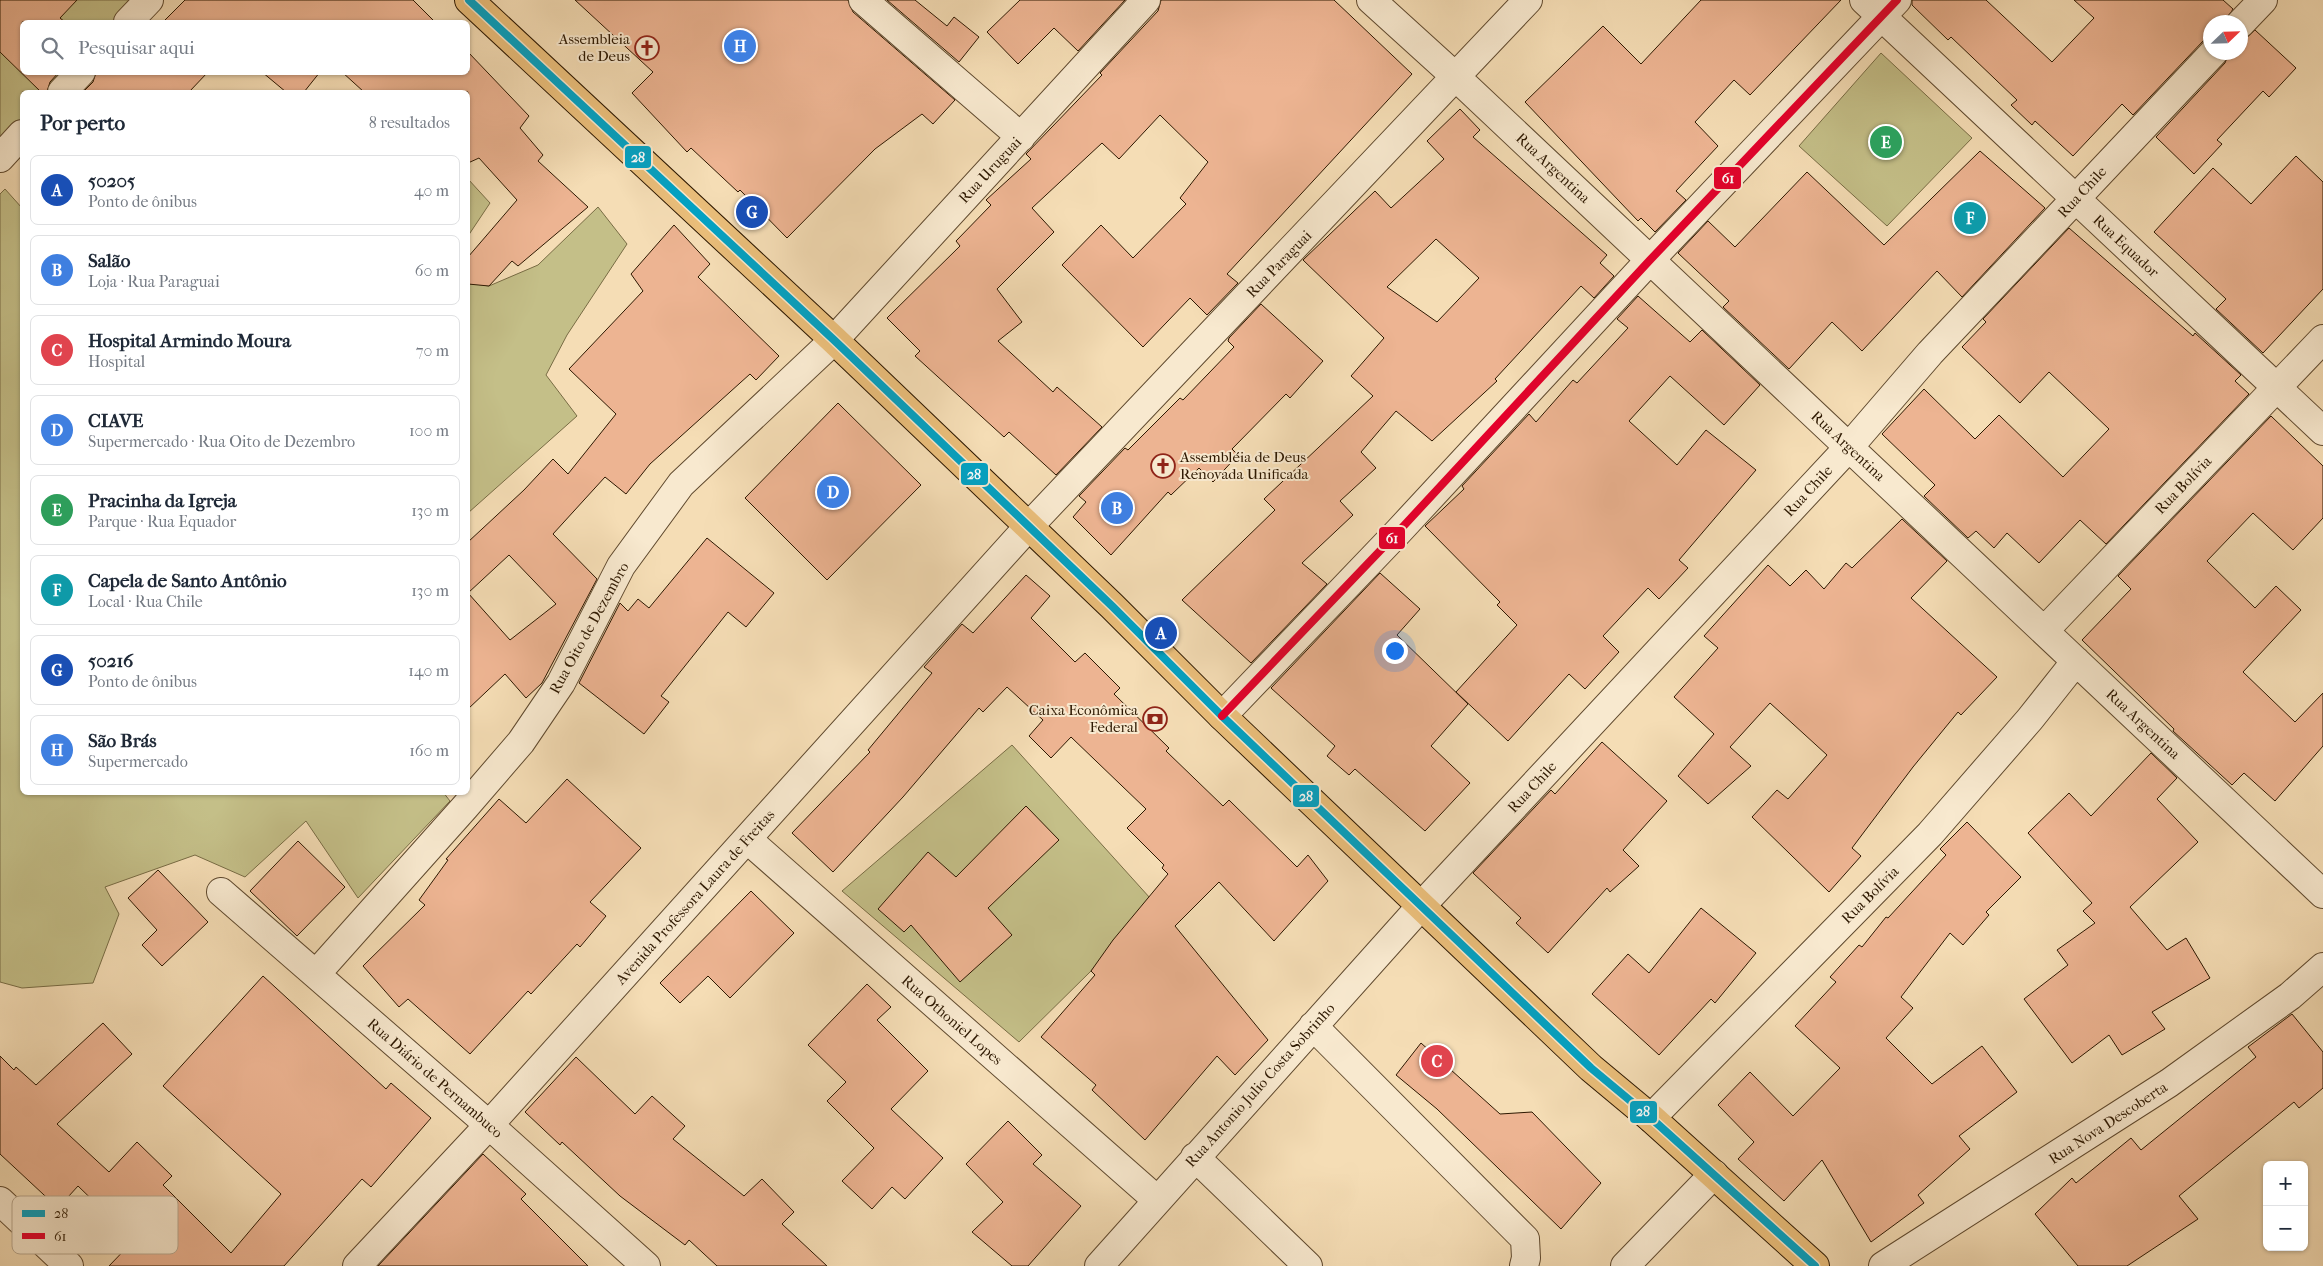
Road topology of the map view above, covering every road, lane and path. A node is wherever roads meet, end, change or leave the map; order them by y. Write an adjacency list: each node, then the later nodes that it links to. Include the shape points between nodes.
1 (149, 0): 10 (street)
2 (469, 0): 21 (main road)
3 (863, 0): 16 (street)
4 (1146, 0): 16 (street, Rua Uruguai)
5 (1371, 0): 13 (street, Rua Argentina)
6 (1528, 0): 13 (street, Rua Paraguai)
7 (2263, 0): 9 (street)
8 (1881, 6): 18 (street, Rua Equador); 19 (street)
9 (2248, 16)
10 (130, 20)
11 (2206, 60): 18 (street, Rua Chile)
12 (78, 75): 14 (street)
13 (1457, 78): 19 (street, Rua Argentina); 25 (street, Rua Paraguai)
14 (64, 90)
15 (20, 136): 17 (street)
16 (1021, 137): 21 (street, Rua Uruguai)
17 (0, 158)
18 (2076, 199): 22 (street, Rua Equador); 24 (street, Rua Chile, via 1930,354)
19 (1650, 260): 24 (street, Rua Argentina); 28 (street, via 1405,525)
20 (2323, 339): 22 (street, Rua Bolívia)
21 (834, 340): 25 (main road); 34 (street, Rua Oito de Dezembro, via 681,484 621,566 561,683 521,742)
22 (2277, 388): 23 (street, Rua Equador); 26 (street, Rua Bolívia)
23 (2323, 431)
24 (1849, 448): 26 (street, Rua Argentina); 32 (street, Rua Chile)
25 (1029, 526): 28 (main road); 29 (street, Avenida Professora Laura de Freitas)
26 (2044, 631): 27 (street, Rua Argentina)
27 (2076, 661): 31 (street, Rua Argentina); 36 (street, Rua Bolívia, via 1930,834)
28 (1222, 716): 32 (main road)
29 (747, 840): 37 (street, Avenida Professora Laura de Freitas); 40 (street, Rua Othoniel Lopes)
30 (221, 892): 34 (street, Rua Diário de Pernambuco)
31 (2323, 894)
32 (1422, 905): 35 (street, Rua Antonio Julio Costa Sobrinho); 36 (main road, via 1591,1068)
33 (2323, 967): 52 (street, Rua Nova Descoberta, via 2290,996 2169,1084)
34 (316, 974): 37 (street, Rua Diário de Pernambuco)
35 (1313, 1026): 38 (street, Rua Antonio Julio Costa Sobrinho); 49 (street, via 1525,1239)
36 (1651, 1118): 39 (main road)
37 (490, 1125): 45 (street, Avenida Professora Laura de Freitas); 46 (street, Rua Diário de Pernambuco)
38 (1195, 1157): 40 (street, Rua Antonio Julio Costa Sobrinho); 48 (street)
39 (1714, 1174): 50 (street); 51 (main road)
40 (1157, 1200): 47 (street, Rua Antonio Julio Costa Sobrinho)
41 (0, 1201): 42 (street)
42 (12, 1212)
43 (56, 1254): 44 (street)
44 (69, 1266)
45 (357, 1266)
46 (646, 1266)
47 (1099, 1266)
48 (1308, 1266)
49 (1524, 1266)
50 (1625, 1266)
51 (1815, 1266)
52 (1883, 1266)

